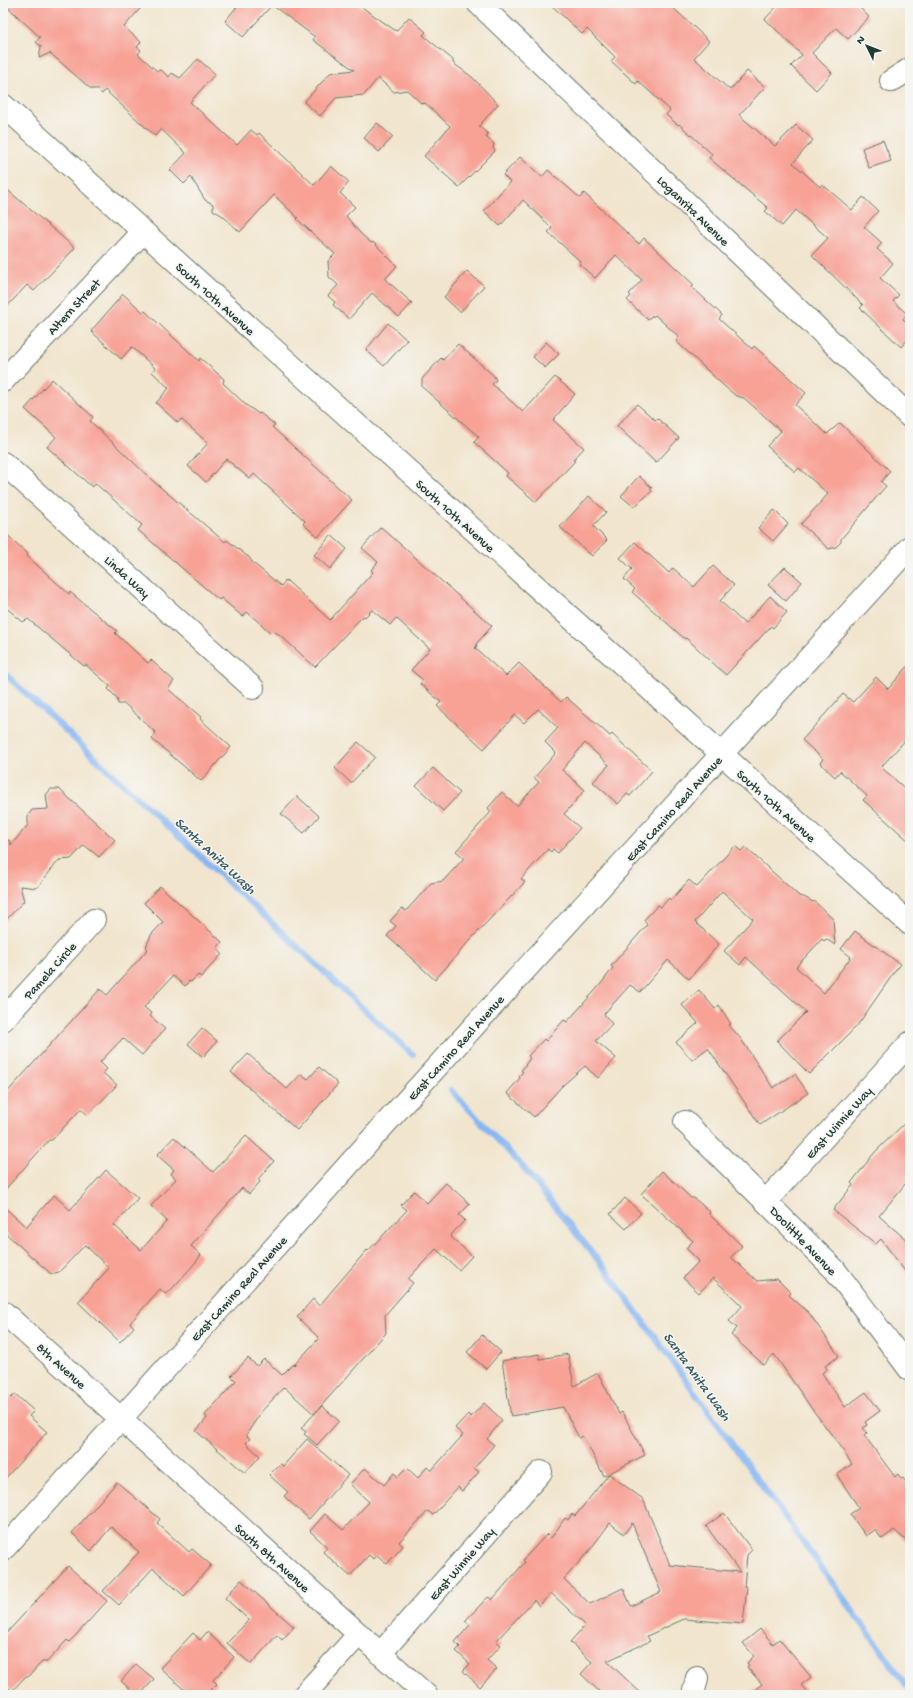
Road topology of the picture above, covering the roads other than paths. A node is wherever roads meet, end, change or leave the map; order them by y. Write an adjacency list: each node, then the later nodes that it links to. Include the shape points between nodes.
1 (478, 3): 7 (street, Loganrita Avenue)
2 (910, 69): 3 (street)
3 (891, 81)
4 (3, 105): 5 (street, South 10th Avenue)
5 (143, 232): 6 (street, Altern Street); 11 (street, South 10th Avenue)
6 (3, 381)
7 (910, 417)
8 (3, 463): 10 (street, Linda Way)
9 (910, 547): 11 (street, East Camino Real Avenue)
10 (253, 688)
11 (721, 755): 13 (street, South 10th Avenue); 20 (street, East Camino Real Avenue)
12 (94, 920): 14 (street, Pamela Circle)
13 (910, 924)
14 (3, 1020)
15 (910, 1042): 17 (street, East Winnie Way)
16 (685, 1122): 17 (street, Doolittle Avenue)
17 (766, 1201): 19 (street, Doolittle Avenue, via 835,1270)
18 (3, 1312): 20 (street, 8th Avenue)
19 (910, 1370)
20 (121, 1419): 22 (street, East Camino Real Avenue); 23 (street, South 8th Avenue)
21 (541, 1472): 24 (street, East Winnie Way)
22 (3, 1550)
23 (359, 1634): 24 (street, South 8th Avenue); 25 (street)
24 (380, 1654): 26 (street, South 8th Avenue)
25 (304, 1695)
26 (426, 1695)

